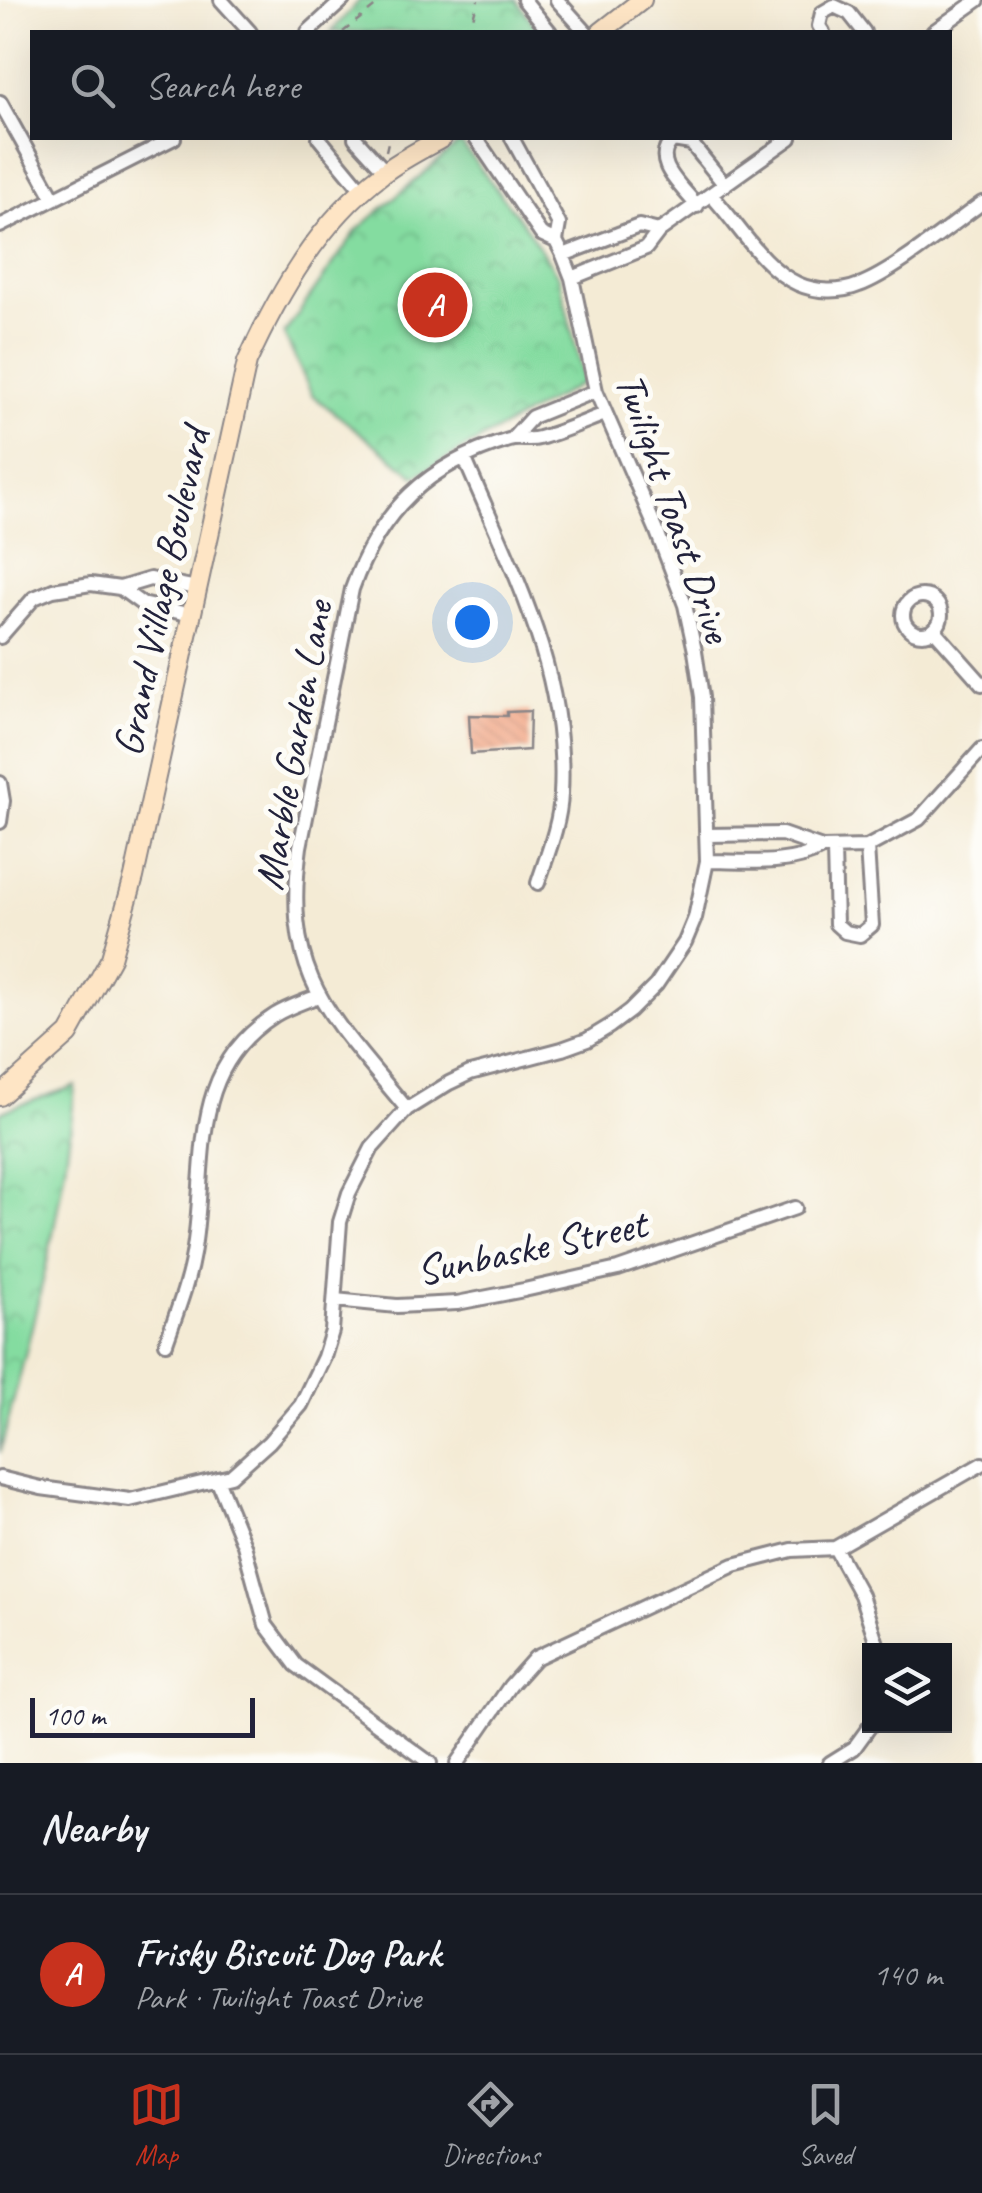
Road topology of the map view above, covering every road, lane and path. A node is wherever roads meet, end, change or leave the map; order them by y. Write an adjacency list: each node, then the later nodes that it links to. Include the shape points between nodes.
1 (220, 0): 9 (street)
2 (343, 0): 10 (street)
3 (383, 0): 11 (path)
4 (478, 0): 12 (path)
5 (524, 0): 13 (street)
6 (557, 0): 14 (street)
7 (642, 0): 15 (street)
8 (978, 0): 18 (street)
9 (248, 30)
10 (310, 30)
11 (345, 30)
12 (470, 30)
13 (548, 30)
14 (584, 30)
15 (604, 30)
16 (822, 30): 17 (street, via 822,13 834,6)
17 (862, 30)
18 (937, 30)
19 (0, 102): 32 (street)
20 (170, 140): 32 (street)
21 (321, 140): 30 (street)
22 (357, 140): 28 (street)
23 (389, 140): 28 (path)
24 (438, 140): 28 (street, Grand Village Boulevard)
25 (477, 140): 37 (street, Twilight Toast Drive, via 541,234)
26 (513, 140): 37 (street, Twilight Toast Drive, via 560,224)
27 (787, 140): 29 (street)
28 (385, 164): 30 (street, Grand Village Boulevard)
29 (724, 184): 31 (street); 34 (street, via 691,143 673,140 663,161)
30 (362, 190): 45 (street, Grand Village Boulevard, via 291,277 247,362)
31 (711, 194): 33 (street, via 782,273 829,291 862,284); 34 (street)
32 (53, 197): 35 (street)
33 (982, 203)
34 (697, 206): 36 (street)
35 (0, 226)
36 (660, 231): 38 (street, via 639,226); 39 (street, via 646,248)
37 (556, 241): 38 (street, Twilight Toast Drive)
38 (563, 255): 39 (street, Twilight Toast Drive)
39 (572, 278): 40 (street, Twilight Toast Drive)
40 (596, 391): 41 (street, Twilight Toast Drive); 42 (street, Marble Garden Lane, via 532,417)
41 (605, 414): 42 (street, Marble Garden Lane, via 536,440); 53 (street, Twilight Toast Drive, via 685,605 702,697)
42 (513, 438): 43 (street, Marble Garden Lane)
43 (464, 457): 57 (street, via 535,622 554,686 561,796); 58 (street, Marble Garden Lane, via 420,482 402,502 363,557 352,588 294,888 302,956)
44 (120, 588): 45 (street, via 150,580); 46 (street, via 142,604); 48 (street, via 52,590 34,598)
45 (197, 588): 46 (street, Grand Village Boulevard)
46 (192, 616): 59 (street, Grand Village Boulevard, via 111,958 69,1034)
47 (934, 630): 49 (street)
48 (0, 637)
49 (982, 684)
50 (982, 749): 54 (street, via 918,819)
51 (0, 783): 52 (street)
52 (0, 822)
53 (707, 835): 55 (street, via 782,834); 56 (street, Twilight Toast Drive)
54 (867, 847): 55 (street); 55 (street, via 872,925 860,935 836,924)
55 (828, 849): 56 (street, via 784,860)
56 (707, 861): 60 (street, Twilight Toast Drive, via 685,942 630,1011 587,1040 470,1074)
57 (538, 883)
58 (318, 996): 60 (street, Marble Garden Lane); 63 (street, via 276,1014 244,1040 220,1074 202,1146 194,1255)
59 (0, 1096)
60 (407, 1109): 62 (street, Twilight Toast Drive, via 372,1148 349,1193)
61 (795, 1208): 62 (street, Sunbaske Street, via 618,1270 524,1290 397,1306)
62 (334, 1300): 66 (street, Twilight Toast Drive, via 324,1357 301,1405 231,1476)
63 (166, 1344)
64 (982, 1464): 67 (street)
65 (0, 1478): 66 (street, Twilight Toast Drive, via 130,1500)
66 (216, 1480): 70 (street, via 244,1545 266,1625 296,1665)
67 (835, 1548): 68 (street); 71 (street, via 792,1550 734,1565 535,1658)
68 (877, 1643)
69 (865, 1733): 72 (street)
70 (430, 1763)
71 (457, 1763)
72 (830, 1763)

